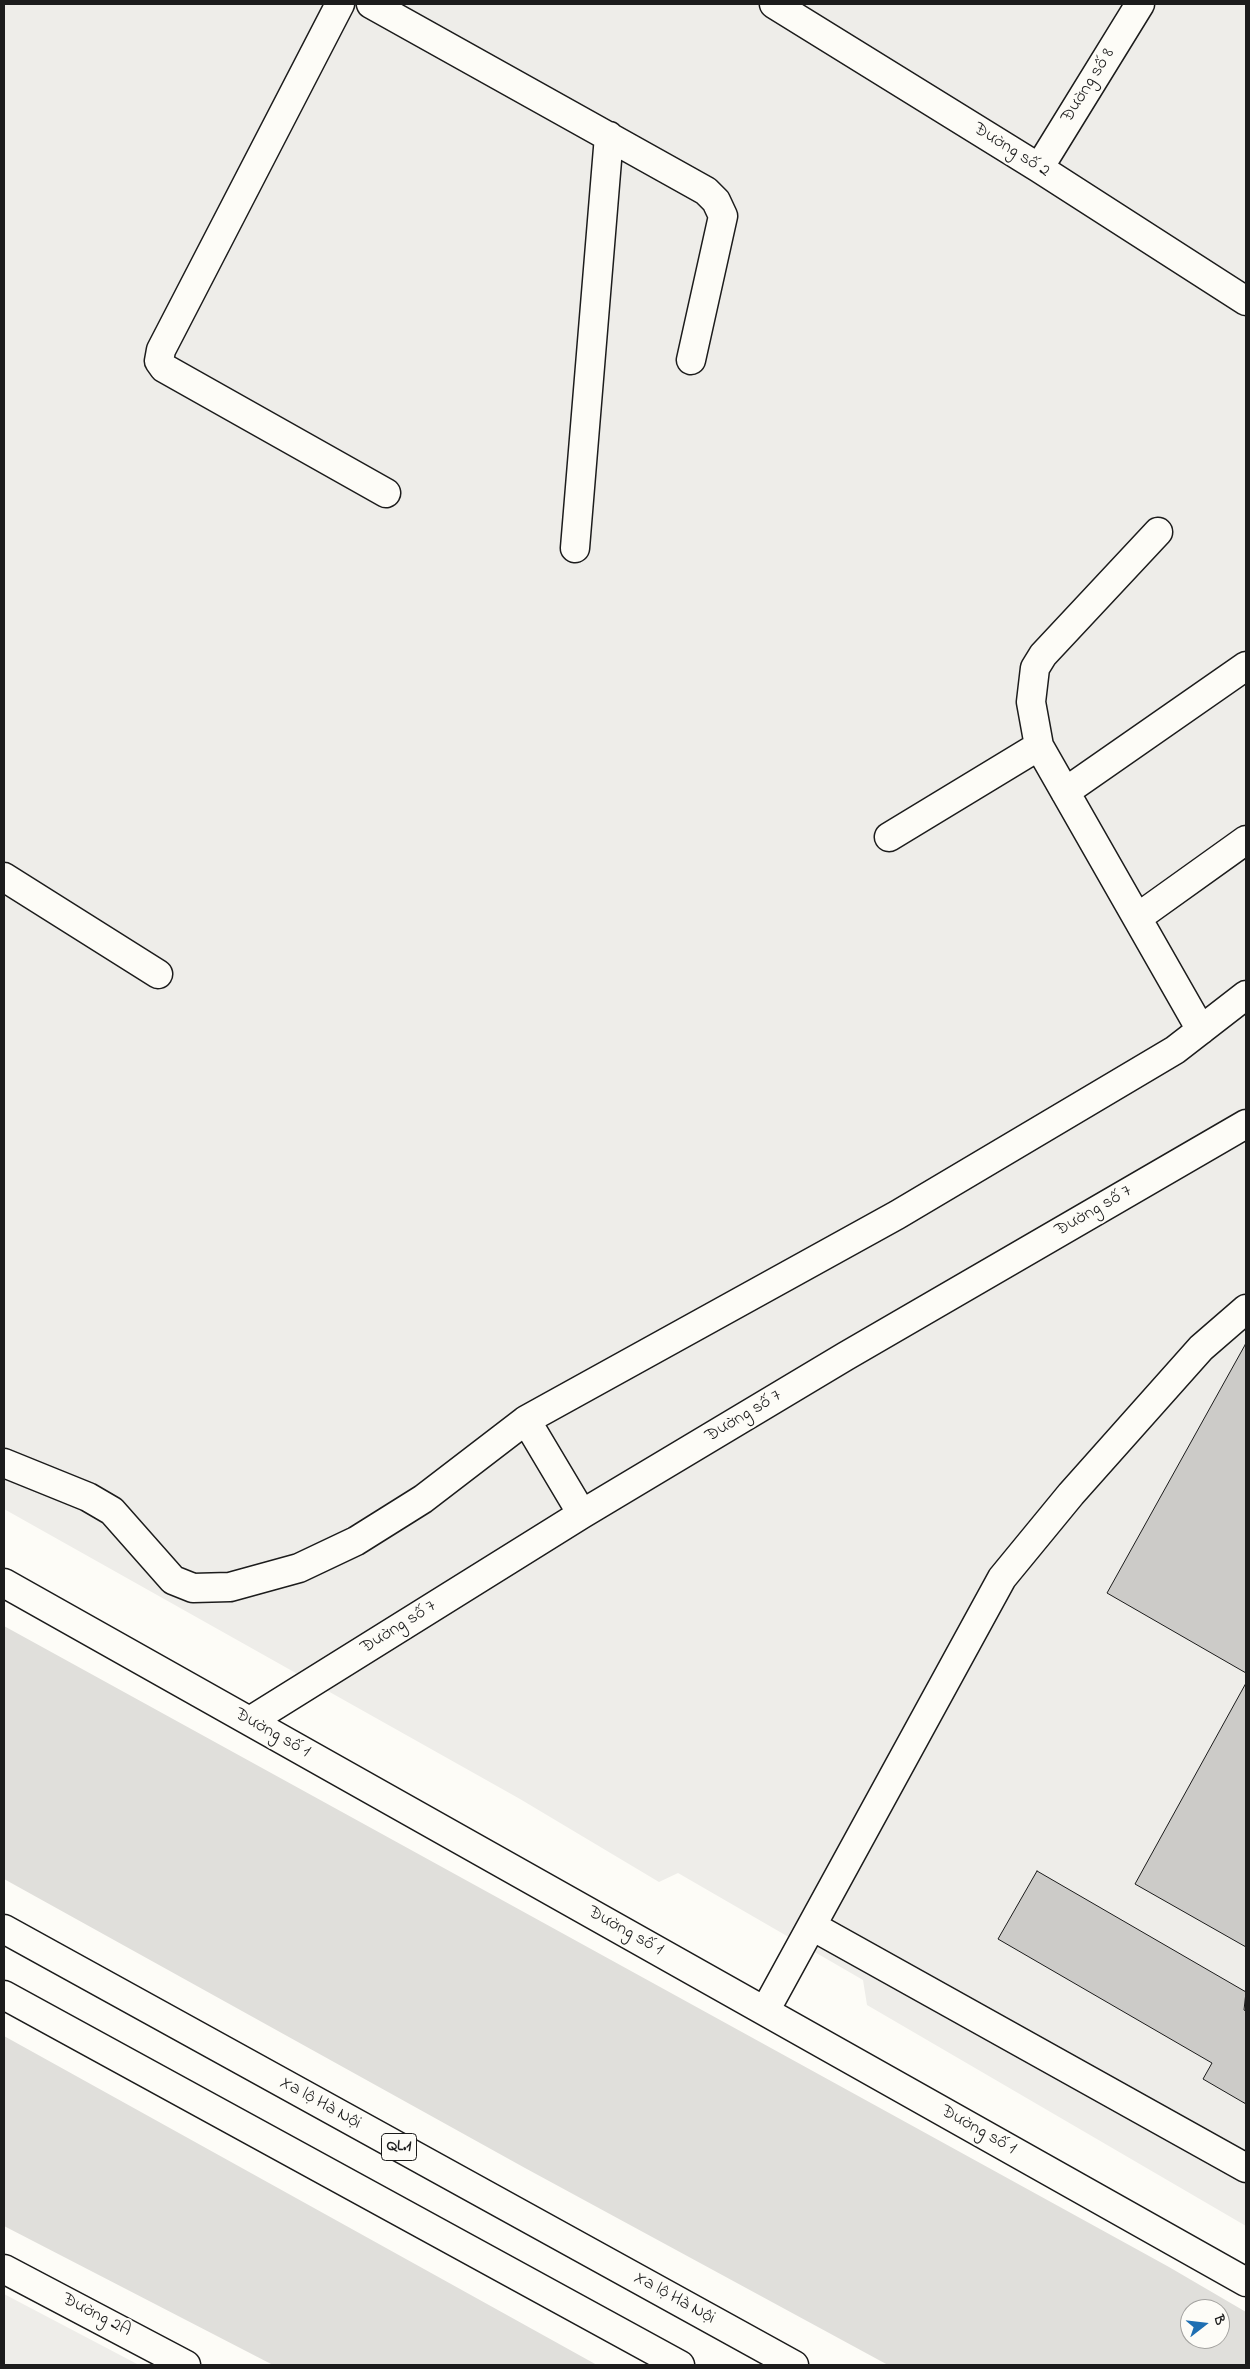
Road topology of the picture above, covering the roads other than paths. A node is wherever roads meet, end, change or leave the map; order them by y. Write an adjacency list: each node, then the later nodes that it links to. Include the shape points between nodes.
1 (340, 4): 9 (main road, via 161,350 159,361 164,368)
2 (371, 4): 5 (main road)
3 (774, 4): 6 (main road, Đường số 2)
4 (1140, 4): 6 (main road, Đường số 8)
5 (609, 136): 8 (main road, via 706,191 716,201 723,216); 11 (main road)
6 (1039, 168): 7 (main road, Đường số 2)
7 (1246, 301)
8 (691, 360)
9 (386, 493)
10 (1158, 532): 13 (main road, via 1043,655 1035,668 1031,702)
11 (575, 548)
12 (1246, 666): 14 (main road)
13 (1039, 746): 14 (main road); 15 (main road)
14 (1065, 792): 18 (main road)
15 (889, 837)
16 (1246, 840): 18 (main road)
17 (4, 877): 19 (main road)
18 (1137, 918): 21 (main road)
19 (158, 974)
20 (1246, 995): 21 (main road)
21 (1200, 1030): 24 (main road, via 1175,1050 897,1214)
22 (1246, 1124): 26 (main road, Đường số 7, via 846,1356)
23 (1246, 1309): 29 (main road, via 1201,1348 1070,1494 1002,1578)
24 (526, 1420): 25 (main road, via 423,1499 356,1541 299,1568 230,1587 193,1588 173,1580 112,1511 88,1497); 26 (main road)
25 (4, 1463)
26 (582, 1514): 28 (main road, Đường số 7)
27 (4, 1583): 28 (main road, Đường số 1)
28 (250, 1721): 32 (main road, Đường số 1)
29 (812, 1926): 32 (main road); 33 (main road)
30 (4, 1929): 38 (main road, Xa lộ Hà Nội / QL.1)
31 (4, 1995): 37 (main road)
32 (765, 2011): 35 (main road, Đường số 1)
33 (1246, 2168)
34 (4, 2269): 36 (main road, Đường 2A)
35 (1246, 2282)
36 (186, 2365)
37 (680, 2365)
38 (794, 2365)

